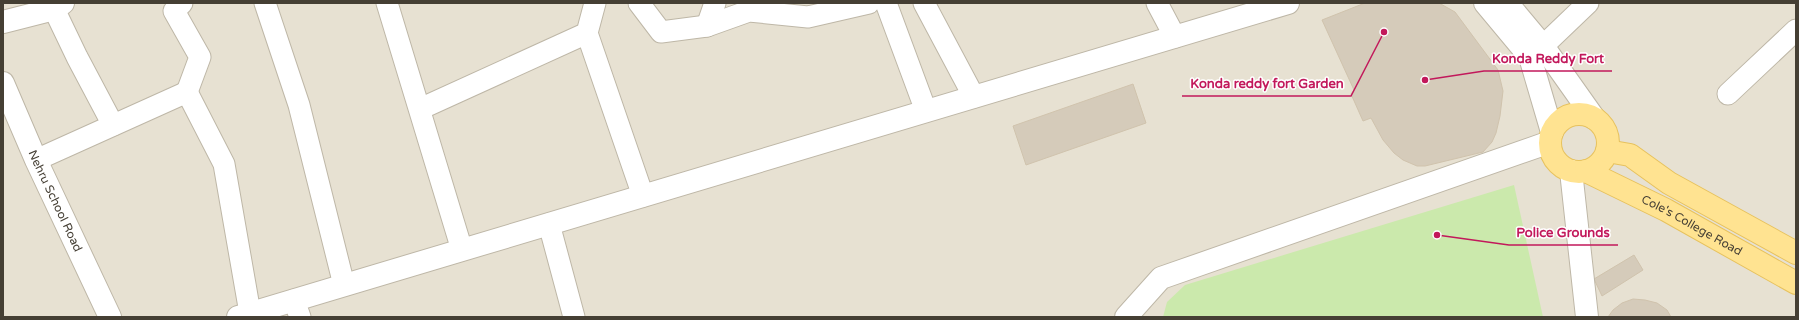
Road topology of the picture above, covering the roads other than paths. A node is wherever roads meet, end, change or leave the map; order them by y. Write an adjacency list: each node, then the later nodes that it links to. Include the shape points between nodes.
1 (182, 3): 24 (street, via 174,11 200,57)
2 (265, 3): 40 (street, via 299,105)
3 (387, 3): 27 (street)
4 (595, 3): 20 (street)
5 (639, 3): 18 (street, via 661,32)
6 (715, 3): 18 (street)
7 (869, 3): 18 (street, via 808,17 749,11)
8 (886, 3): 28 (street)
9 (924, 3): 26 (street)
10 (1157, 3): 21 (street)
11 (1288, 3): 21 (street)
12 (1485, 3): 31 (street, via 1530,57)
13 (1507, 3): 22 (street)
14 (1588, 3): 22 (street)
15 (59, 6): 16 (street); 30 (street, via 76,57)
16 (28, 9): 17 (street)
17 (3, 22)
18 (707, 26)
19 (1796, 30): 25 (street)
20 (587, 33): 27 (street); 35 (street)
21 (1174, 37): 26 (street)
22 (1543, 46): 29 (street)
23 (3, 83): 33 (street, Nehru School Road)
24 (187, 92): 30 (street); 42 (street, via 224,164)
25 (1728, 94)
26 (974, 97): 28 (street)
27 (420, 109): 37 (street)
28 (926, 111): 35 (street)
29 (1594, 118): 31 (main road, via 1584,114 1565,117 1557,124); 32 (main road, via 1606,132)
30 (113, 125): 33 (street)
31 (1551, 137): 34 (main road, via 1551,152 1556,161 1563,167); 45 (street, via 1161,278)
32 (1607, 151): 34 (main road, via 1597,165); 38 (main road, via 1630,155 1669,183)
33 (36, 160): 43 (street, Nehru School Road)
34 (1578, 171): 39 (main road, Cole's College Road, via 1666,210); 46 (street)
35 (643, 196): 36 (street)
36 (549, 224): 37 (street); 44 (street)
37 (462, 250): 40 (street)
38 (1796, 253)
39 (1796, 283)
40 (344, 285): 41 (street)
41 (297, 309): 42 (street)
42 (244, 315)
43 (110, 317)
44 (574, 317)
45 (1126, 317)
46 (1587, 317)

